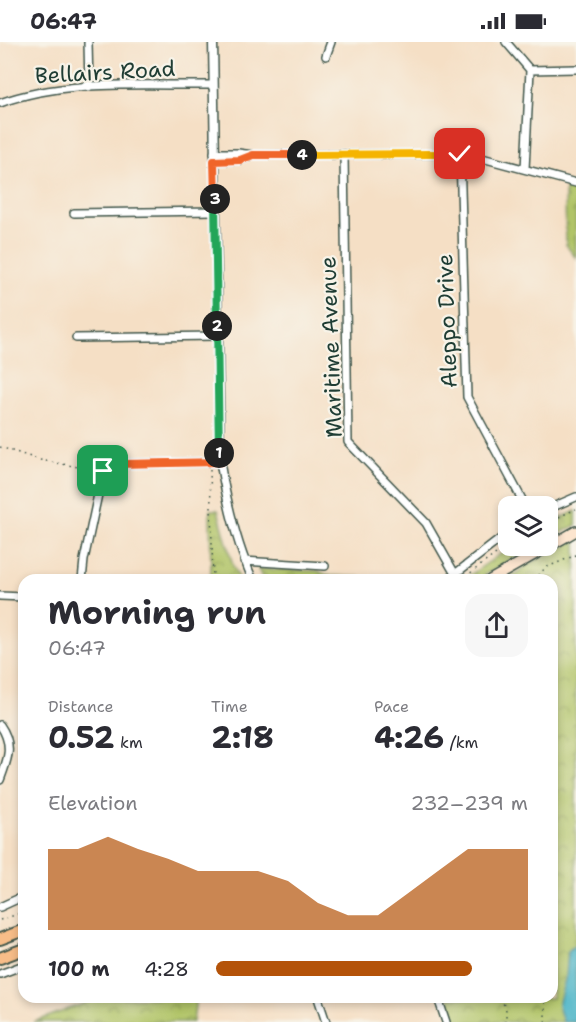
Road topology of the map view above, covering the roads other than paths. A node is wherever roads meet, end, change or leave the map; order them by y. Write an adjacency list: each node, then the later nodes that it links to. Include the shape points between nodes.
1 (88, 42): 9 (street)
2 (213, 42): 8 (street)
3 (332, 42): 5 (street)
4 (506, 42): 7 (street)
5 (326, 56)
6 (576, 69): 7 (street)
7 (530, 70): 14 (street)
8 (213, 85): 9 (street, Bellairs Road); 13 (street)
9 (89, 87): 10 (street, Bellairs Road, via 37,92)
10 (0, 103)
11 (344, 154): 12 (street); 13 (street, via 238,153); 25 (street, Maritime Avenue, via 348,442 426,523 455,574)
12 (460, 154): 14 (street); 21 (street, Aleppo Drive, via 467,397)
13 (214, 157): 16 (street)
14 (525, 169): 15 (street)
15 (576, 183)
16 (215, 211): 17 (street); 18 (street)
17 (74, 213)
18 (217, 336): 19 (street); 20 (street)
19 (76, 338)
20 (220, 462): 26 (street); 29 (street, via 119,464 103,471)
21 (520, 496)
22 (576, 497): 23 (street)
23 (558, 505)
24 (576, 531): 28 (main road)
25 (498, 541)
26 (244, 561): 27 (street); 30 (street)
27 (325, 566)
28 (503, 573)
29 (83, 574)
30 (250, 574)
31 (0, 596): 32 (street)
32 (18, 597)
33 (0, 725): 34 (street, via 8,736 9,754)
34 (0, 780)
35 (18, 899): 36 (street)
36 (0, 907)
37 (18, 933): 38 (main road)
38 (0, 940)
39 (18, 946): 41 (main road)
40 (18, 951): 42 (main road)
41 (0, 953)
42 (0, 958)
43 (18, 967): 44 (street)
44 (0, 974)
45 (320, 1003): 47 (street)
46 (440, 1003): 48 (street)
47 (326, 1022)
48 (446, 1022)

